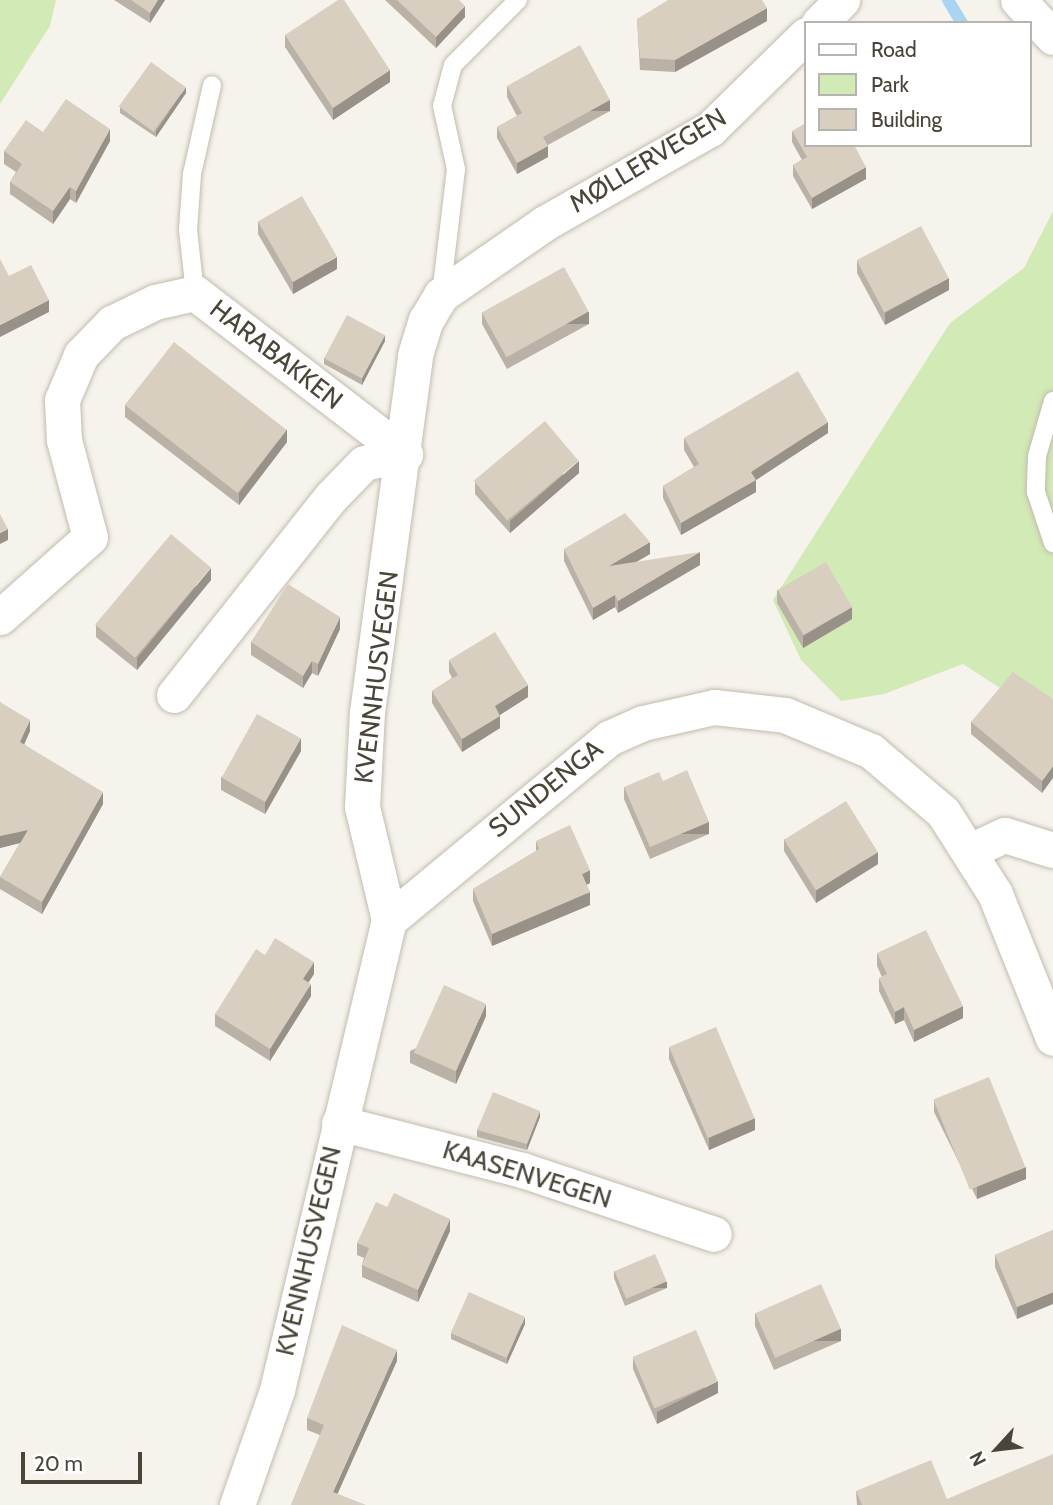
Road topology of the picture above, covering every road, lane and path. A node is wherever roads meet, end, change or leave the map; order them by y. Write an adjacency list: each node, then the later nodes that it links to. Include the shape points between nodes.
1 (519, 0): 9 (lane, via 453,65 442,106 456,169)
2 (842, 0): 4 (street)
3 (1018, 0): 6 (street)
4 (821, 21)
5 (804, 37): 9 (street, MØLLERVEGEN, via 710,129 545,223)
6 (1053, 37)
7 (212, 86): 8 (lane, via 192,174 188,230)
8 (195, 293): 11 (street, HARABAKKEN); 13 (street, HARABAKKEN, via 155,302 113,323 81,355 61,418 90,537)
9 (441, 295): 11 (street, KVENNHUSVEGEN, via 415,355)
10 (1053, 401): 12 (lane, via 1037,456 1036,492)
11 (405, 454): 14 (street, via 364,463 331,497); 17 (street, KVENNHUSVEGEN, via 367,712 362,807)
12 (1053, 543)
13 (0, 617)
14 (174, 695)
15 (1053, 850): 16 (street, via 1005,835)
16 (970, 851): 17 (street, SUNDENGA, via 943,812 871,751 785,715 714,707 643,723 581,756); 18 (street, SUNDENGA, via 1019,946)
17 (389, 920): 19 (street, KVENNHUSVEGEN)
18 (1053, 1038)
19 (339, 1123): 20 (street, KAASENVEGEN, via 522,1170); 21 (street, KVENNHUSVEGEN, via 277,1390)
20 (714, 1234)
21 (237, 1505)

